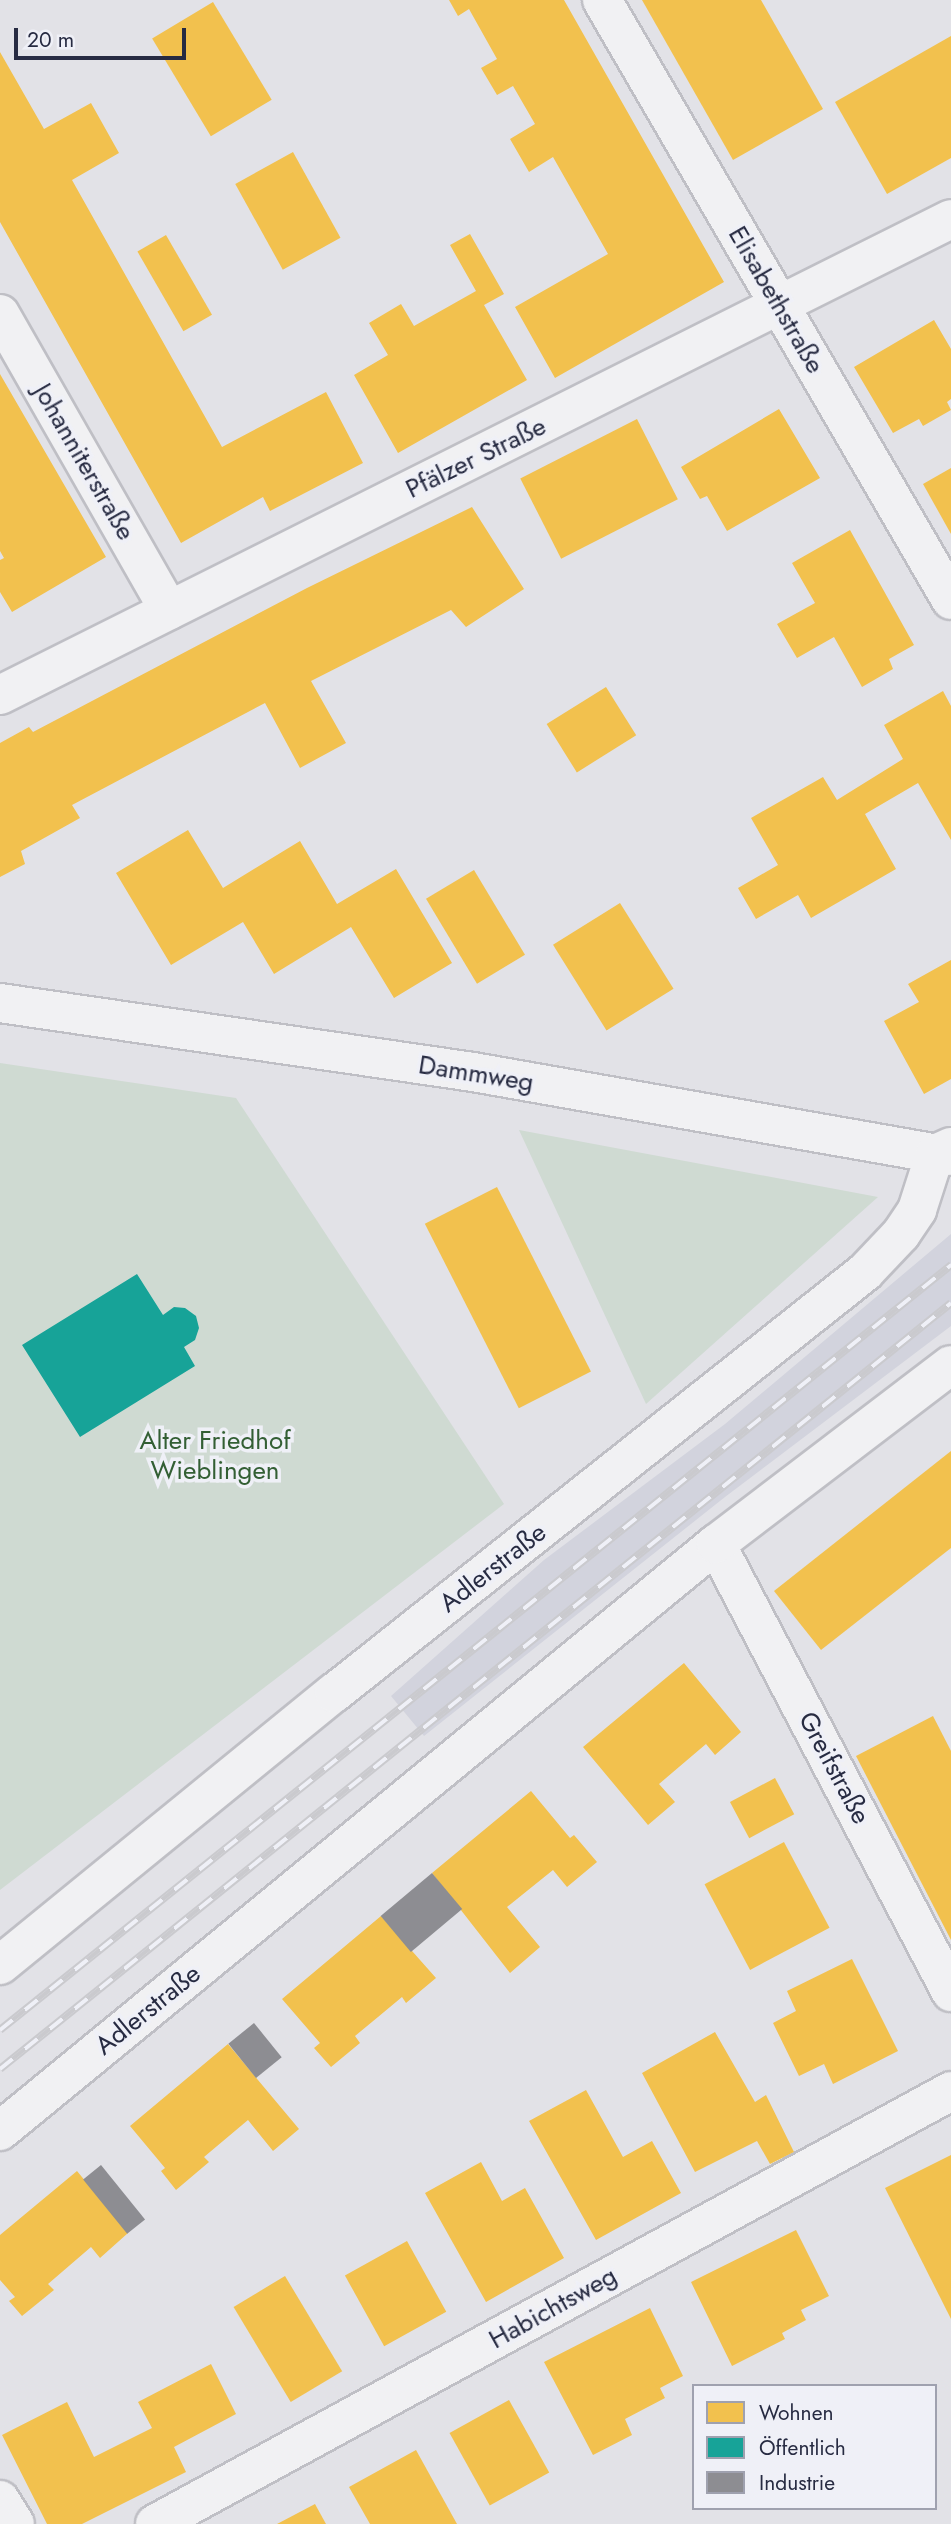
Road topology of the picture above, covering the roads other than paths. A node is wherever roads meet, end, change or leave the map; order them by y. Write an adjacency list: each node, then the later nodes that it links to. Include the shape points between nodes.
1 (602, 0): 3 (street, Elisabethstraße)
2 (951, 219): 3 (street, Pfälzer Straße)
3 (780, 307): 5 (street, Elisabethstraße); 6 (street, Pfälzer Straße)
4 (0, 314): 6 (street, Johanniterstraße)
5 (951, 600)
6 (169, 610): 7 (street, Pfälzer Straße)
7 (0, 695)
8 (0, 1003): 9 (street, Dammweg, via 473,1072)
9 (946, 1152): 12 (street, Adlerstraße, via 901,1234 865,1272)
10 (951, 1365): 11 (street, Adlerstraße)
11 (716, 1544): 13 (street, Greifstraße); 15 (street, Adlerstraße)
12 (0, 1965)
13 (951, 1992)
14 (951, 2091): 18 (street, Habichtsweg)
15 (0, 2131)
16 (0, 2500): 17 (street)
17 (15, 2524)
18 (155, 2524)

